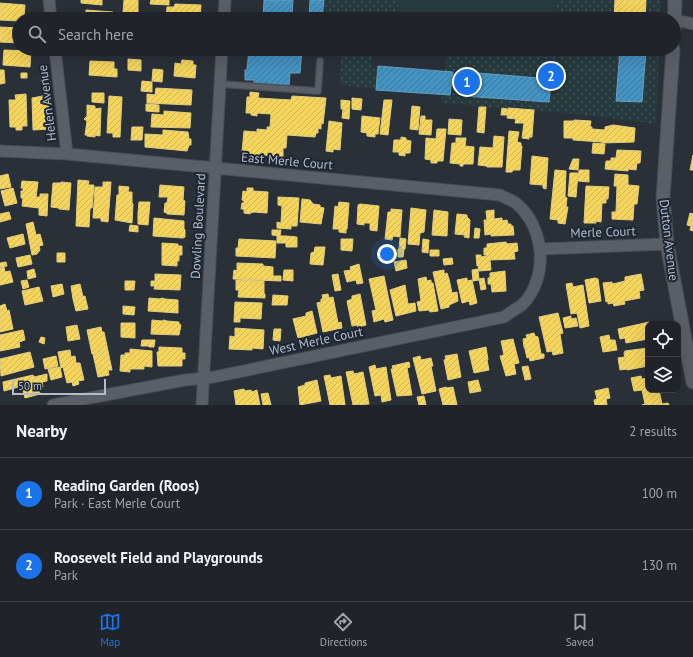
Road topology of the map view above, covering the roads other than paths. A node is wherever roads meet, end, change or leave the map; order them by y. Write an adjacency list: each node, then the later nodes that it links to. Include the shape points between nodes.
1 (49, 0): 4 (street)
2 (225, 0): 5 (street)
3 (675, 0): 6 (street)
4 (50, 12)
5 (224, 12)
6 (675, 12)
7 (693, 24): 8 (street)
8 (681, 25)
9 (56, 56): 15 (street, Helen Avenue)
10 (222, 56): 13 (street, Dowling Boulevard)
11 (673, 56): 17 (street, Dutton Avenue, via 663,198)
12 (320, 61): 13 (lane, via 318,91)
13 (220, 84): 16 (street, Dowling Boulevard)
14 (0, 151): 15 (street, East Merle Court)
15 (67, 154): 16 (street, East Merle Court)
16 (215, 168): 18 (street, East Merle Court, via 500,195 516,204 529,219 538,236); 19 (street, Dowling Boulevard)
17 (667, 244): 18 (street, Merle Court); 20 (street, Dutton Avenue)
18 (541, 249): 19 (street, West Merle Court, via 539,273 532,291 522,304 504,317)
19 (203, 378): 21 (street, West Merle Court); 22 (street, Dowling Boulevard)
20 (693, 382)
21 (53, 405)
22 (202, 405)

